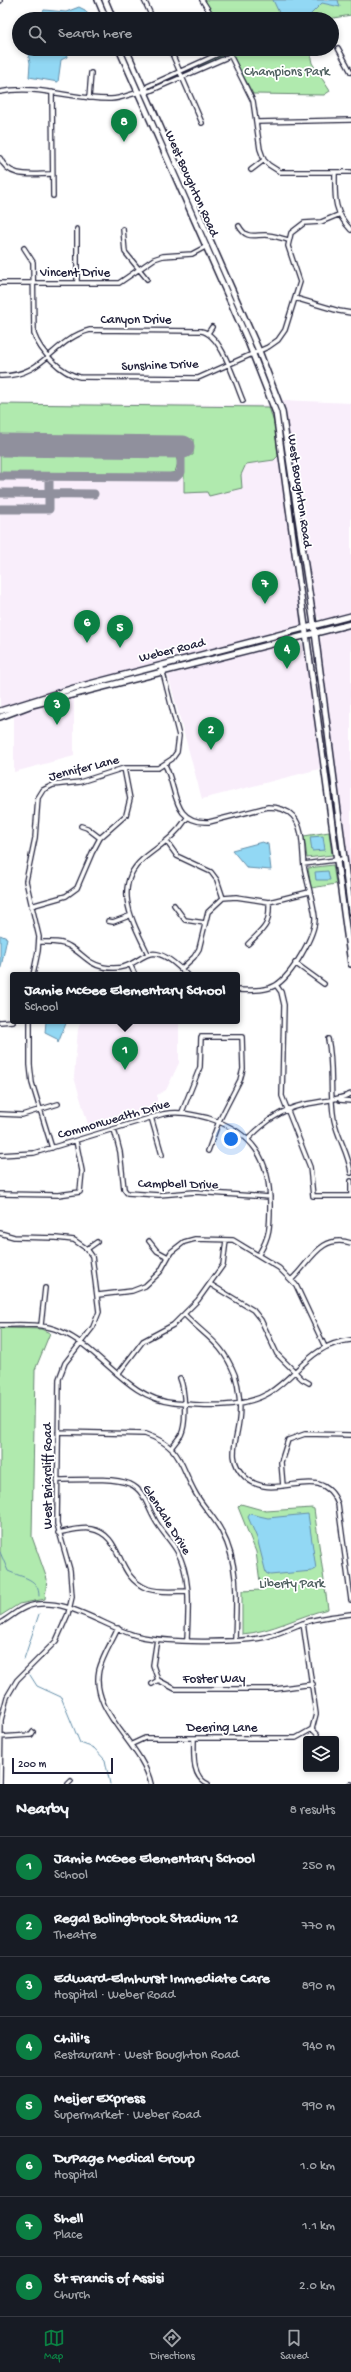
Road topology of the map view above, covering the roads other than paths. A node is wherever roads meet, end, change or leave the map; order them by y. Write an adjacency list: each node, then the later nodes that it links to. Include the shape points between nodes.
1 (98, 0): 5 (main road)
2 (105, 0): 6 (main road)
3 (144, 0): 7 (street)
4 (202, 0): 8 (street)
5 (103, 12)
6 (110, 12)
7 (150, 12)
8 (210, 12)
9 (339, 50): 16 (street)
10 (123, 56): 22 (main road, West Boughton Road)
11 (129, 56): 19 (main road, West Boughton Road)
12 (173, 56): 15 (street)
13 (212, 56): 15 (street)
14 (230, 56): 18 (street); 25 (street, via 253,101)
15 (180, 71): 18 (street); 19 (street, via 148,86)
16 (351, 72)
17 (91, 73): 23 (street)
18 (183, 77): 19 (street, via 150,91); 26 (street)
19 (144, 91): 22 (street); 40 (main road, West Boughton Road)
20 (0, 92): 21 (street, via 23,89)
21 (52, 92): 23 (street); 32 (street)
22 (139, 93): 23 (street, via 117,99); 41 (main road, West Boughton Road)
23 (89, 98)
24 (351, 120): 25 (street)
25 (257, 122): 28 (street)
26 (202, 123)
27 (0, 158): 32 (street, via 6,168 20,174)
28 (264, 160): 29 (street); 30 (street, via 280,172)
29 (251, 170)
30 (335, 172): 31 (street); 34 (street)
31 (351, 172)
32 (51, 174): 33 (street)
33 (53, 196)
34 (338, 215): 38 (street); 39 (street, via 321,222 301,224 291,233)
35 (240, 226): 39 (street, via 244,233 250,236 265,235)
36 (123, 228): 43 (street, via 125,252)
37 (77, 229): 47 (street)
38 (351, 230)
39 (288, 240): 48 (street, Sunshine Drive, via 300,278)
40 (212, 244): 41 (street, Vincent Drive); 52 (main road, West Boughton Road)
41 (206, 247): 43 (street, Vincent Drive, via 192,254 158,257); 53 (main road, West Boughton Road)
42 (24, 248): 46 (street, Sunshine Drive, via 33,262)
43 (139, 269): 44 (street); 47 (street, Vincent Drive, via 119,283)
44 (147, 279)
45 (0, 283): 46 (street, Vincent Drive)
46 (33, 283): 47 (street, Vincent Drive); 54 (street, Sunshine Drive, via 34,334)
47 (77, 283)
48 (295, 298): 49 (street); 52 (street, Sunshine Drive, via 282,335 274,344)
49 (351, 313)
50 (212, 327): 51 (street)
51 (208, 333): 54 (street, Canyon Drive, via 90,330 78,333); 55 (street, via 216,340)
52 (259, 351): 53 (street, Sunshine Drive); 60 (main road, West Boughton Road, via 275,389 286,430)
53 (253, 354): 55 (street, Sunshine Drive); 61 (main road, West Boughton Road, via 280,429)
54 (49, 355): 55 (street, Sunshine Drive, via 64,370 73,376 83,378 193,378 202,377); 56 (street, Canyon Drive, via 30,370 18,375)
55 (228, 365): 57 (street)
56 (0, 376)
57 (243, 401)
58 (351, 616): 60 (main road, Weber Road)
59 (351, 624): 62 (main road, Weber Road)
60 (314, 626): 61 (main road, Weber Road); 62 (main road, West Boughton Road)
61 (306, 627): 63 (main road, West Boughton Road); 64 (main road, Weber Road)
62 (315, 633): 63 (main road, Weber Road); 76 (main road, West Boughton Road)
63 (307, 635): 65 (main road, Weber Road); 77 (main road, West Boughton Road)
64 (238, 646): 65 (main road); 66 (main road, Weber Road)
65 (218, 658): 67 (main road, Weber Road)
66 (161, 665): 67 (street); 68 (main road, Weber Road)
67 (163, 672): 69 (main road, Weber Road, via 32,705); 70 (street, via 179,736 177,752)
68 (0, 710)
69 (0, 718)
70 (165, 765): 71 (street, Jennifer Lane, via 154,769); 72 (street, via 177,804)
71 (124, 768): 74 (street, via 130,799 129,810); 83 (street, Jennifer Lane, via 80,782 53,785 40,794 36,802 35,838 26,876)
72 (187, 818): 75 (street); 78 (street, via 209,822 268,807 278,807 293,816 298,823)
73 (81, 826): 74 (street)
74 (100, 838): 83 (street, via 77,888 66,896)
75 (167, 842): 80 (street, via 177,856 210,872 217,880); 85 (street, via 143,860 132,874 126,897)
76 (343, 859): 77 (street); 84 (main road, West Boughton Road)
77 (337, 860): 78 (street); 93 (main road, West Boughton Road)
78 (304, 864): 79 (street)
79 (309, 892): 81 (street); 91 (street, via 314,917 313,930)
80 (223, 898): 81 (street, via 236,897); 87 (street, via 212,907)
81 (268, 902): 89 (street, via 269,917 266,926)
82 (174, 905): 87 (street, via 185,920)
83 (31, 906): 88 (street, Jennifer Lane)
84 (351, 912)
85 (129, 916): 86 (street, via 113,922); 90 (street)
86 (108, 921)
87 (205, 923): 94 (street, via 199,949)
88 (39, 942): 92 (street, via 69,945 85,959 101,967 118,968); 95 (street, Jennifer Lane)
89 (248, 944)
90 (148, 954): 92 (street); 94 (street, via 165,955)
91 (295, 962): 98 (street); 99 (street, via 284,979)
92 (130, 964): 96 (street)
93 (351, 964)
94 (181, 969): 97 (street)
95 (34, 972)
96 (134, 972)
97 (184, 972)
98 (324, 984)
99 (276, 985): 100 (street, via 258,990); 110 (street, via 281,992 284,1005 281,1085)
100 (240, 990)
101 (10, 1021): 102 (street)
102 (0, 1022)
103 (30, 1024): 111 (street, via 30,1065)
104 (328, 1039): 107 (street, via 333,1063)
105 (351, 1094): 106 (street)
106 (339, 1099): 107 (street); 108 (street)
107 (332, 1100): 110 (street); 123 (street, via 334,1121 350,1163)
108 (351, 1101)
109 (58, 1104): 111 (street)
110 (287, 1109): 117 (street, via 267,1120); 124 (street, via 310,1168 313,1196 351,1196)
111 (40, 1111): 113 (street, via 22,1115); 119 (street)
112 (182, 1112): 114 (street, Commonwealth Drive); 115 (street, Commonwealth Drive); 115 (street, via 200,1066 201,1037 242,1037 243,1069)
113 (0, 1114)
114 (151, 1117): 116 (street, Commonwealth Drive); 122 (street)
115 (219, 1122): 117 (street, Commonwealth Drive, via 232,1127); 120 (street)
116 (114, 1129): 118 (street, Commonwealth Drive); 126 (street, Campbell Drive, via 120,1152 124,1189 127,1193 148,1195 195,1192)
117 (248, 1139): 126 (street, Commonwealth Drive, via 268,1172)
118 (76, 1141): 119 (street, Commonwealth Drive); 125 (street, via 82,1171 80,1192 58,1195)
119 (52, 1148): 121 (street, Commonwealth Drive, via 34,1153)
120 (208, 1152)
121 (0, 1155)
122 (162, 1155)
123 (351, 1173)
124 (351, 1181)
125 (0, 1194)
126 (270, 1197): 133 (street, Commonwealth Drive, via 270,1234)
127 (0, 1235): 132 (street, via 65,1239 81,1243)
128 (226, 1240): 133 (street, via 233,1240); 134 (street, via 186,1241 175,1248); 136 (street, via 224,1265)
129 (149, 1241): 134 (street, via 157,1251)
130 (97, 1242): 132 (street)
131 (351, 1243): 135 (street, via 336,1241 324,1244)
132 (87, 1249): 138 (street, West Briarcliff Road, via 92,1256)
133 (259, 1254): 135 (street)
134 (168, 1257): 138 (street, via 157,1275 145,1286 132,1291)
135 (291, 1280): 144 (street, via 300,1292)
136 (210, 1284): 139 (street); 145 (street, via 254,1310 276,1351)
137 (45, 1288): 141 (street)
138 (98, 1295): 143 (street, West Briarcliff Road, via 97,1320)
139 (185, 1315): 146 (street, via 173,1325 143,1341); 150 (street, via 223,1349 236,1378)
140 (0, 1325): 141 (street)
141 (41, 1326): 143 (street, via 61,1331)
142 (351, 1340): 144 (street)
143 (80, 1343): 146 (street); 151 (street, West Briarcliff Road, via 60,1373)
144 (325, 1347): 145 (street)
145 (294, 1372): 148 (street); 150 (street, via 270,1393)
146 (118, 1374): 149 (street, via 153,1398 163,1402)
147 (180, 1378): 149 (street, via 184,1386)
148 (309, 1383)
149 (184, 1404): 150 (street); 153 (street, via 181,1434)
150 (239, 1404): 155 (street, via 239,1422 233,1451 237,1467 247,1479 258,1485)
151 (58, 1432): 153 (street, via 132,1432 158,1439); 154 (street, West Briarcliff Road)
152 (351, 1435): 155 (street, via 305,1434 288,1440 281,1462)
153 (171, 1448): 167 (street, via 184,1465 196,1495 217,1523 229,1548 236,1587)
154 (57, 1480): 156 (street, West Briarcliff Road); 158 (street, Glendale Drive, via 119,1481 137,1489 177,1551 184,1568)
155 (283, 1486): 157 (street, via 311,1483 331,1489 338,1504)
156 (58, 1533): 158 (street, via 90,1529 99,1531 113,1542 121,1565 141,1585 159,1591); 160 (street, West Briarcliff Road, via 70,1570 72,1591)
157 (350, 1578): 159 (street)
158 (188, 1591): 166 (street, Glendale Drive)
159 (351, 1600)
160 (69, 1610): 162 (street, via 43,1604 29,1606); 164 (street, via 94,1617); 174 (street, West Briarcliff Road, via 56,1641 12,1687 3,1707)
161 (351, 1614): 163 (street)
162 (0, 1623)
163 (304, 1623): 167 (street, via 266,1637); 170 (street)
164 (118, 1628): 165 (street, via 138,1636); 176 (street, via 99,1670 99,1688 108,1714)
165 (157, 1639): 166 (street); 168 (street, via 153,1664)
166 (187, 1640): 167 (street)
167 (236, 1640)
168 (158, 1680): 169 (street); 170 (street, Foster Way, via 175,1689 276,1690)
169 (152, 1684)
170 (313, 1684): 171 (street, via 316,1714)
171 (312, 1730): 173 (street); 175 (street, Deering Lane, via 296,1738)
172 (33, 1732): 174 (street, via 22,1737)
173 (317, 1734)
174 (0, 1737): 177 (street, West Briarcliff Road)
175 (194, 1738): 176 (street, Deering Lane, via 144,1738); 179 (street, via 195,1767)
176 (132, 1744): 178 (street, via 148,1773)
177 (0, 1784)
178 (150, 1784)
179 (206, 1784)

